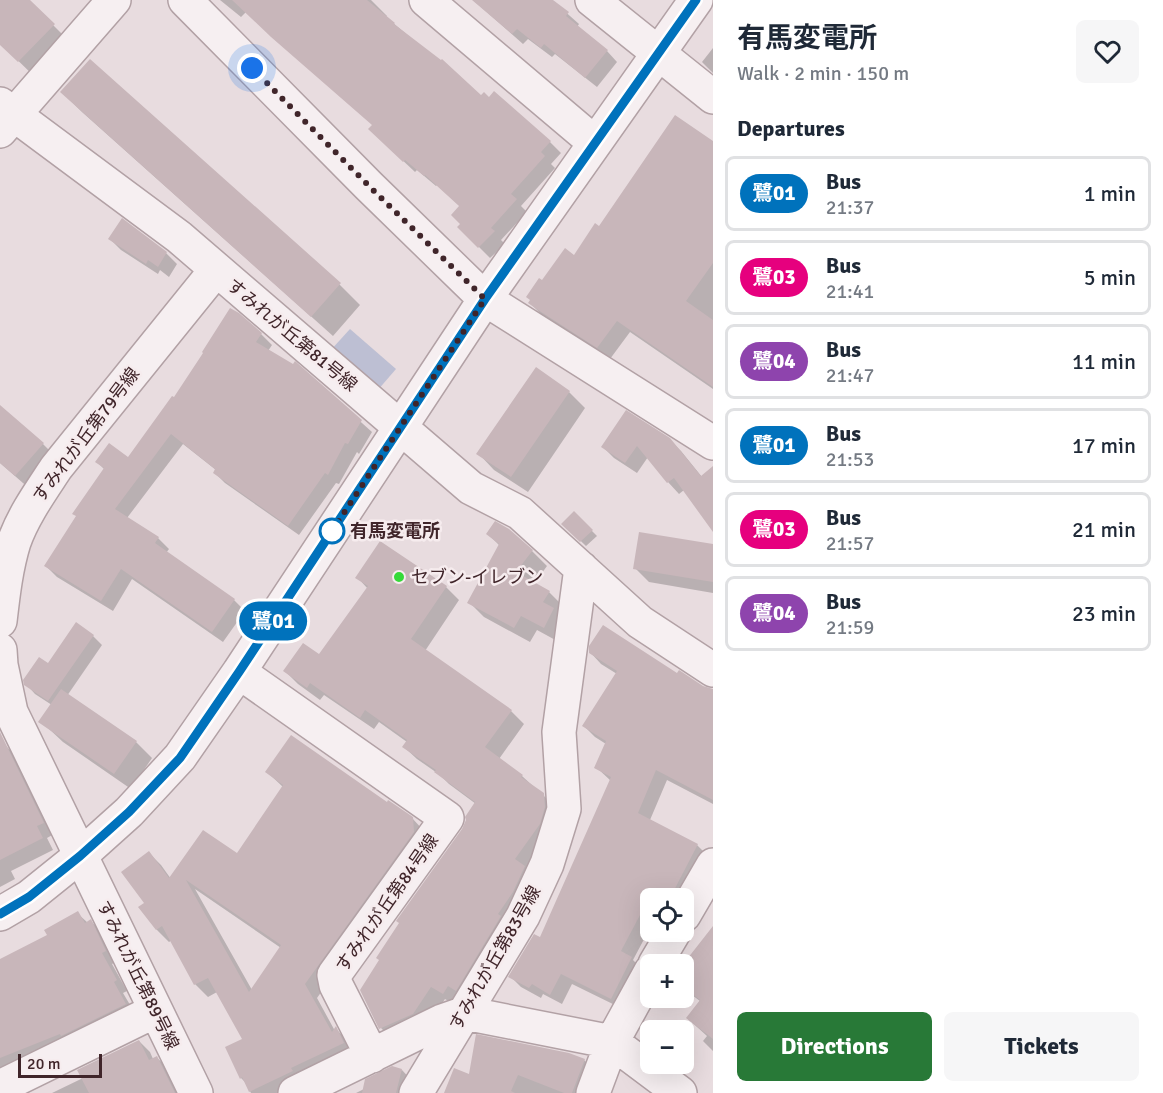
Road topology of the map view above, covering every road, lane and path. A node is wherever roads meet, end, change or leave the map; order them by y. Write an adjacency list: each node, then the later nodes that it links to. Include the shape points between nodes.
1 (114, 0): 8 (street)
2 (185, 0): 11 (street)
3 (426, 0): 9 (street)
4 (592, 0): 6 (street)
5 (696, 0): 6 (street)
6 (657, 53): 7 (street); 9 (street)
7 (713, 97)
8 (5, 116): 10 (street, すみれが丘第81号線, via 179,237)
9 (595, 144): 11 (street)
10 (216, 270): 12 (street, すみれが丘第81号線); 15 (street, すみれが丘第79号線, via 56,468 34,501 15,541 4,583)
11 (485, 299): 12 (street); 13 (street)
12 (401, 428): 14 (street, すみれが丘第81号線, via 471,488 520,513); 18 (street)
13 (713, 443)
14 (581, 568): 17 (street, すみれが丘第81号線, via 640,622); 26 (street, すみれが丘第83号線, via 559,732 564,808 547,864 523,916)
15 (0, 621)
16 (0, 650): 19 (street)
17 (713, 670)
18 (239, 672): 20 (street, via 180,758); 28 (street, すみれが丘第84号線, via 447,818 334,975)
19 (5, 714): 20 (street)
20 (80, 856): 23 (street, via 29,897); 25 (street, すみれが丘第89号線)
21 (713, 865): 22 (street)
22 (694, 898)
23 (0, 914)
24 (640, 991): 27 (street)
25 (155, 1011): 29 (street); 30 (street, すみれが丘第89号線)
26 (465, 1013): 27 (street); 28 (street); 32 (street, すみれが丘第83号線)
27 (612, 1042): 33 (street); 34 (street)
28 (372, 1056): 31 (street)
29 (0, 1087)
30 (195, 1093)
31 (295, 1093)
32 (416, 1093)
33 (593, 1093)
34 (680, 1093)

